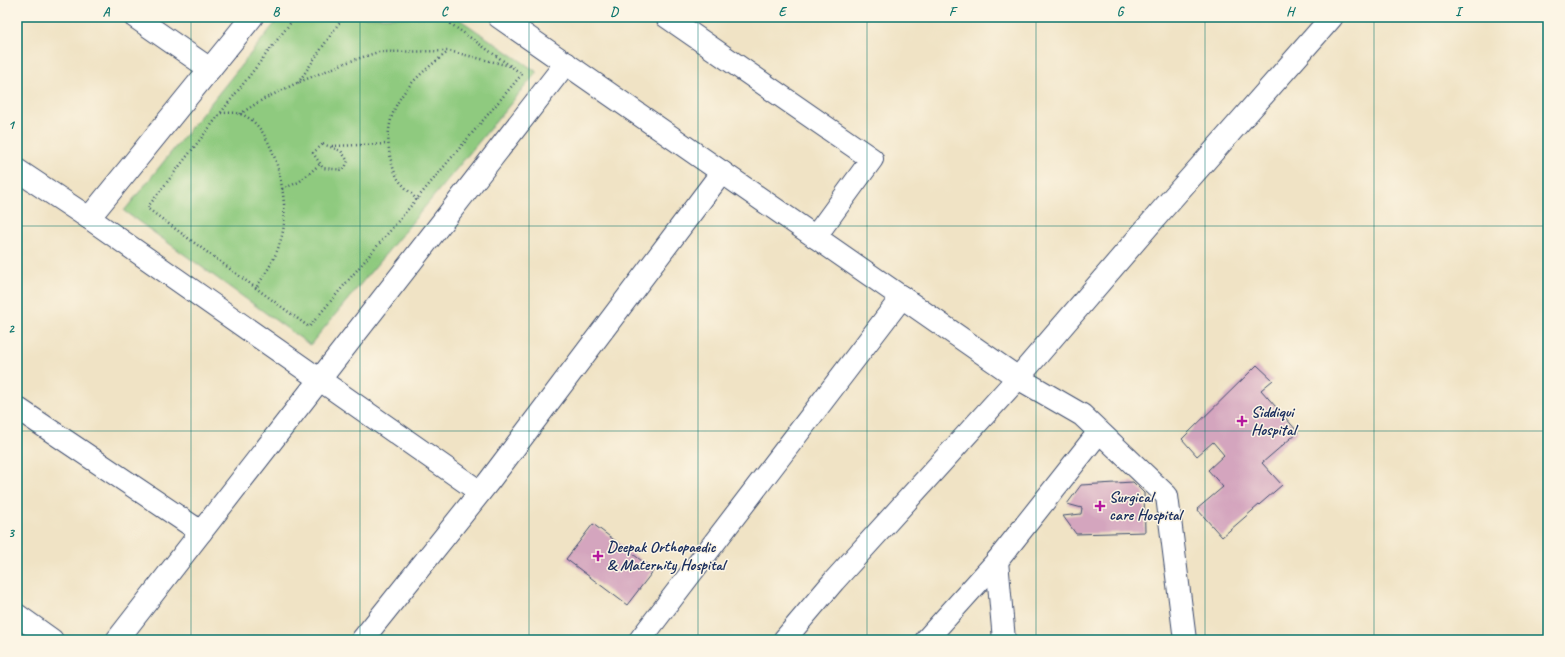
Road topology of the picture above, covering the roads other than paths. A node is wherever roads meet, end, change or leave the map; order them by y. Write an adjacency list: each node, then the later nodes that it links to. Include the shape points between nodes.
1 (135, 17): 7 (street)
2 (252, 17): 7 (street)
3 (499, 17): 6 (street)
4 (667, 17): 11 (street, via 872,159)
5 (1328, 22): 13 (street)
6 (566, 63): 9 (street); 14 (street)
7 (210, 68): 10 (street)
8 (17, 170): 10 (street)
9 (722, 172): 11 (street); 17 (street)
10 (89, 218): 14 (street)
11 (815, 237): 12 (street)
12 (902, 297): 13 (street); 24 (street)
13 (1018, 378): 16 (street, via 1082,415); 25 (street, via 834,581)
14 (320, 380): 17 (street); 18 (street)
15 (17, 408): 18 (street)
16 (1099, 432): 19 (street); 28 (street, via 1167,496)
17 (480, 492): 23 (street)
18 (201, 532): 22 (street)
19 (997, 561): 26 (street); 27 (street)
20 (17, 615): 21 (street)
21 (52, 640)
22 (117, 640)
23 (362, 640)
24 (640, 640)
25 (784, 640)
26 (926, 640)
27 (1004, 640)
28 (1185, 640)

